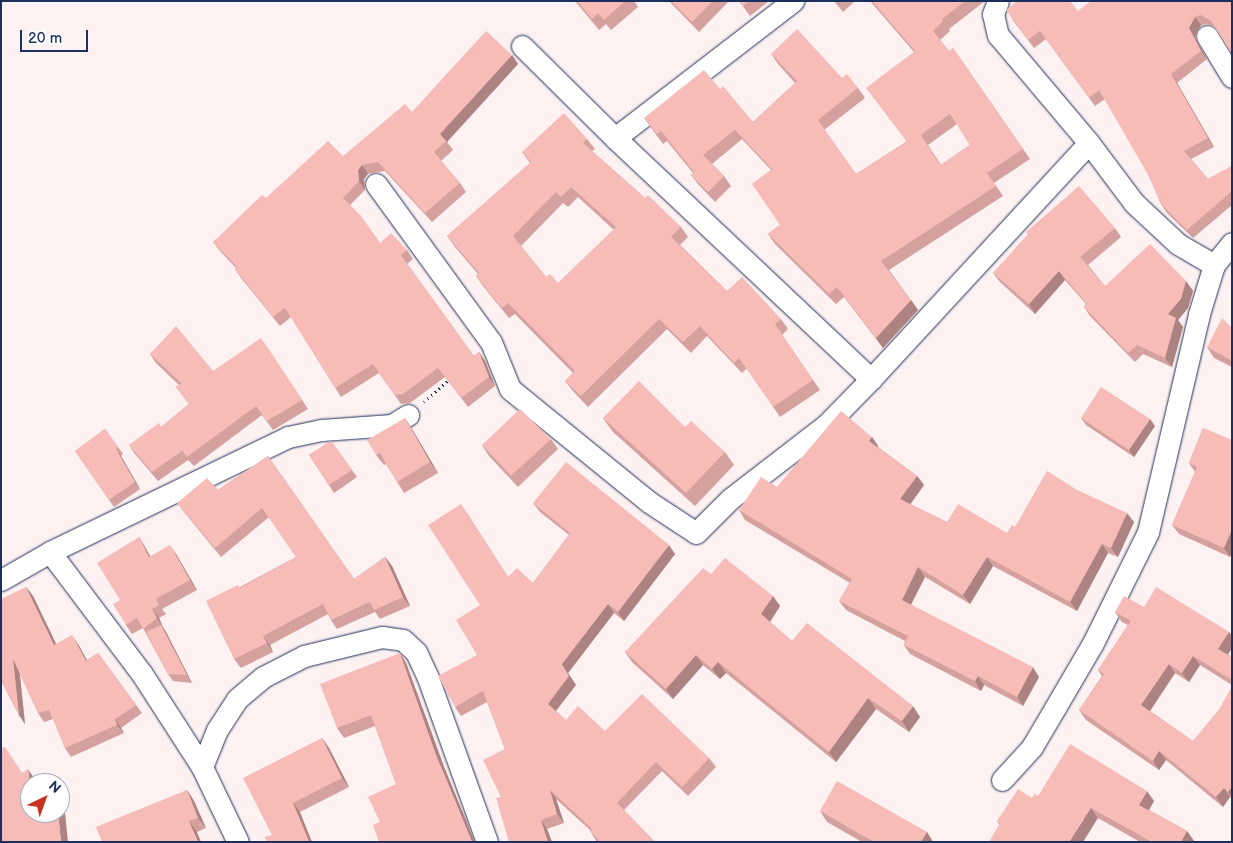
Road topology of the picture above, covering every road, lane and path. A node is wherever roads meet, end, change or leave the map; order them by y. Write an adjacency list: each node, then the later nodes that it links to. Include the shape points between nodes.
1 (793, 1): 6 (street)
2 (998, 1): 7 (street, via 993,14 998,36)
3 (1207, 36): 5 (street)
4 (522, 46): 6 (street)
5 (1232, 77)
6 (615, 138): 12 (street)
7 (1089, 143): 10 (street, via 1134,203 1178,244); 12 (street)
8 (376, 184): 12 (street, via 491,342 510,389 649,502 696,533 730,499 826,425)
9 (1232, 243): 10 (street)
10 (1214, 265): 17 (street, via 1199,314 1148,532 1093,643 1055,708 1032,747)
11 (456, 373): 13 (path)
12 (871, 379)
13 (408, 415): 14 (street, via 392,425 322,430 288,437)
14 (50, 552): 15 (street); 16 (street, via 142,674)
15 (1, 580)
16 (202, 767): 18 (street); 19 (street, via 217,730 237,699 262,677 304,656 382,637 403,640 416,652 428,678)
17 (1002, 780)
18 (238, 842)
19 (487, 842)

